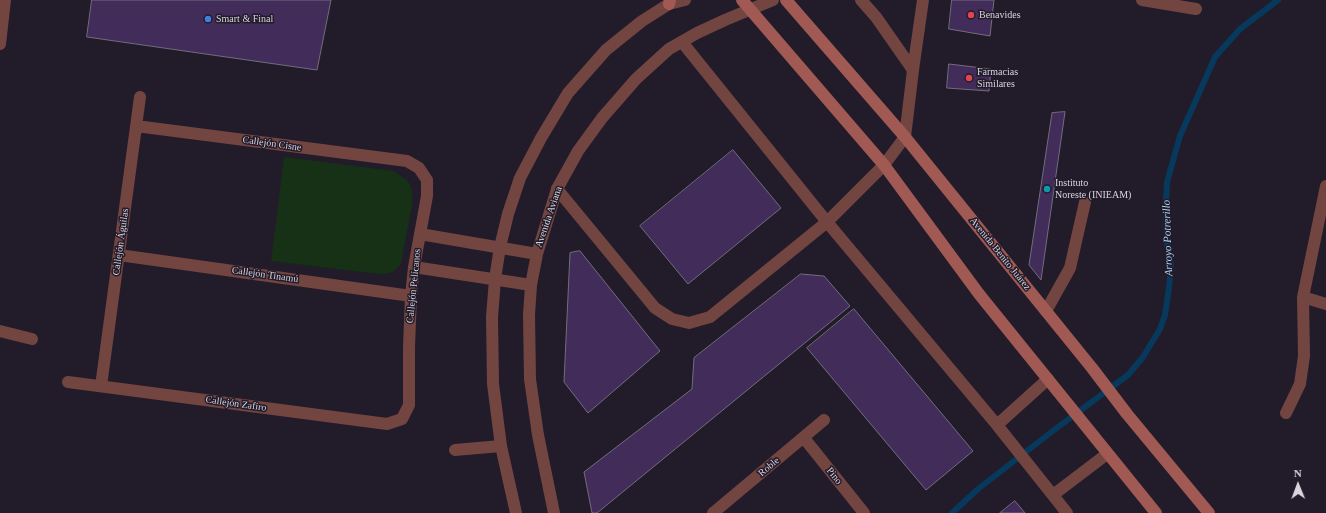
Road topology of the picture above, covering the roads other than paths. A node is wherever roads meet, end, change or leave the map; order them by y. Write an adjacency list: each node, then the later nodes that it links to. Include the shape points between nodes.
1 (5, 0): 13 (street)
2 (685, 0): 9 (street)
3 (742, 0): 11 (street)
4 (773, 0): 11 (street, Avenida Aviana)
5 (786, 0): 17 (street, Avenida Benito Juárez)
6 (861, 0): 14 (street)
7 (923, 0): 14 (street)
8 (1142, 0): 10 (street)
9 (669, 2): 25 (street, via 606,50 568,93 520,178)
10 (1196, 9)
11 (750, 10): 12 (street, Avenida Aviana); 19 (street)
12 (682, 42): 21 (street, Avenida Aviana, via 669,49 636,79 602,118 578,151); 23 (street)
13 (0, 44)
14 (913, 70): 17 (street)
15 (140, 98): 16 (street, Callejón Águilas)
16 (136, 126): 18 (street, Callejón Cisne); 27 (street, Callejón Águilas)
17 (905, 137): 19 (street); 34 (street, Avenida Benito Juárez)
18 (407, 161): 24 (street, Callejón Pelícanos, via 419,168 427,180 427,196)
19 (884, 166): 23 (street); 37 (street, via 979,294)
20 (1326, 186): 32 (street)
21 (557, 189): 23 (street, via 655,308 672,319 689,323 710,317); 26 (street, Avenida Aviana)
22 (1085, 202): 34 (street, via 1070,268)
23 (827, 222): 43 (street)
24 (420, 234): 25 (street); 28 (street, Callejón Pelícanos)
25 (500, 247): 26 (street); 29 (street)
26 (537, 254): 30 (street, Avenida Aviana)
27 (119, 255): 31 (street, Callejón Tinamú); 39 (street, Callejón Águilas)
28 (414, 267): 29 (street); 31 (street, Callejón Pelícanos)
29 (495, 279): 30 (street); 45 (street, via 492,318 493,384)
30 (531, 284): 50 (street, Avenida Aviana, via 530,379)
31 (411, 296): 41 (street, Callejón Pelícanos, via 409,405)
32 (1303, 297): 33 (street); 40 (street, via 1304,356 1300,384)
33 (1326, 304)
34 (1046, 310): 55 (street, Avenida Benito Juárez)
35 (0, 331): 36 (street)
36 (32, 339)
37 (1048, 379): 43 (street); 47 (street)
38 (68, 382): 39 (street, Callejón Zafiro)
39 (102, 386): 41 (street, Callejón Zafiro, via 387,424)
40 (1286, 413)
41 (402, 419)
42 (824, 420): 44 (street, Roble)
43 (997, 425): 48 (street)
44 (804, 438): 51 (street, Roble); 52 (street, Pino)
45 (501, 446): 46 (street); 49 (street)
46 (456, 450)
47 (1107, 454): 48 (street); 54 (street)
48 (1053, 495): 53 (street)
49 (516, 513)
50 (554, 513)
51 (714, 513)
52 (864, 513)
53 (1067, 513)
54 (1156, 513)
55 (1209, 513)

